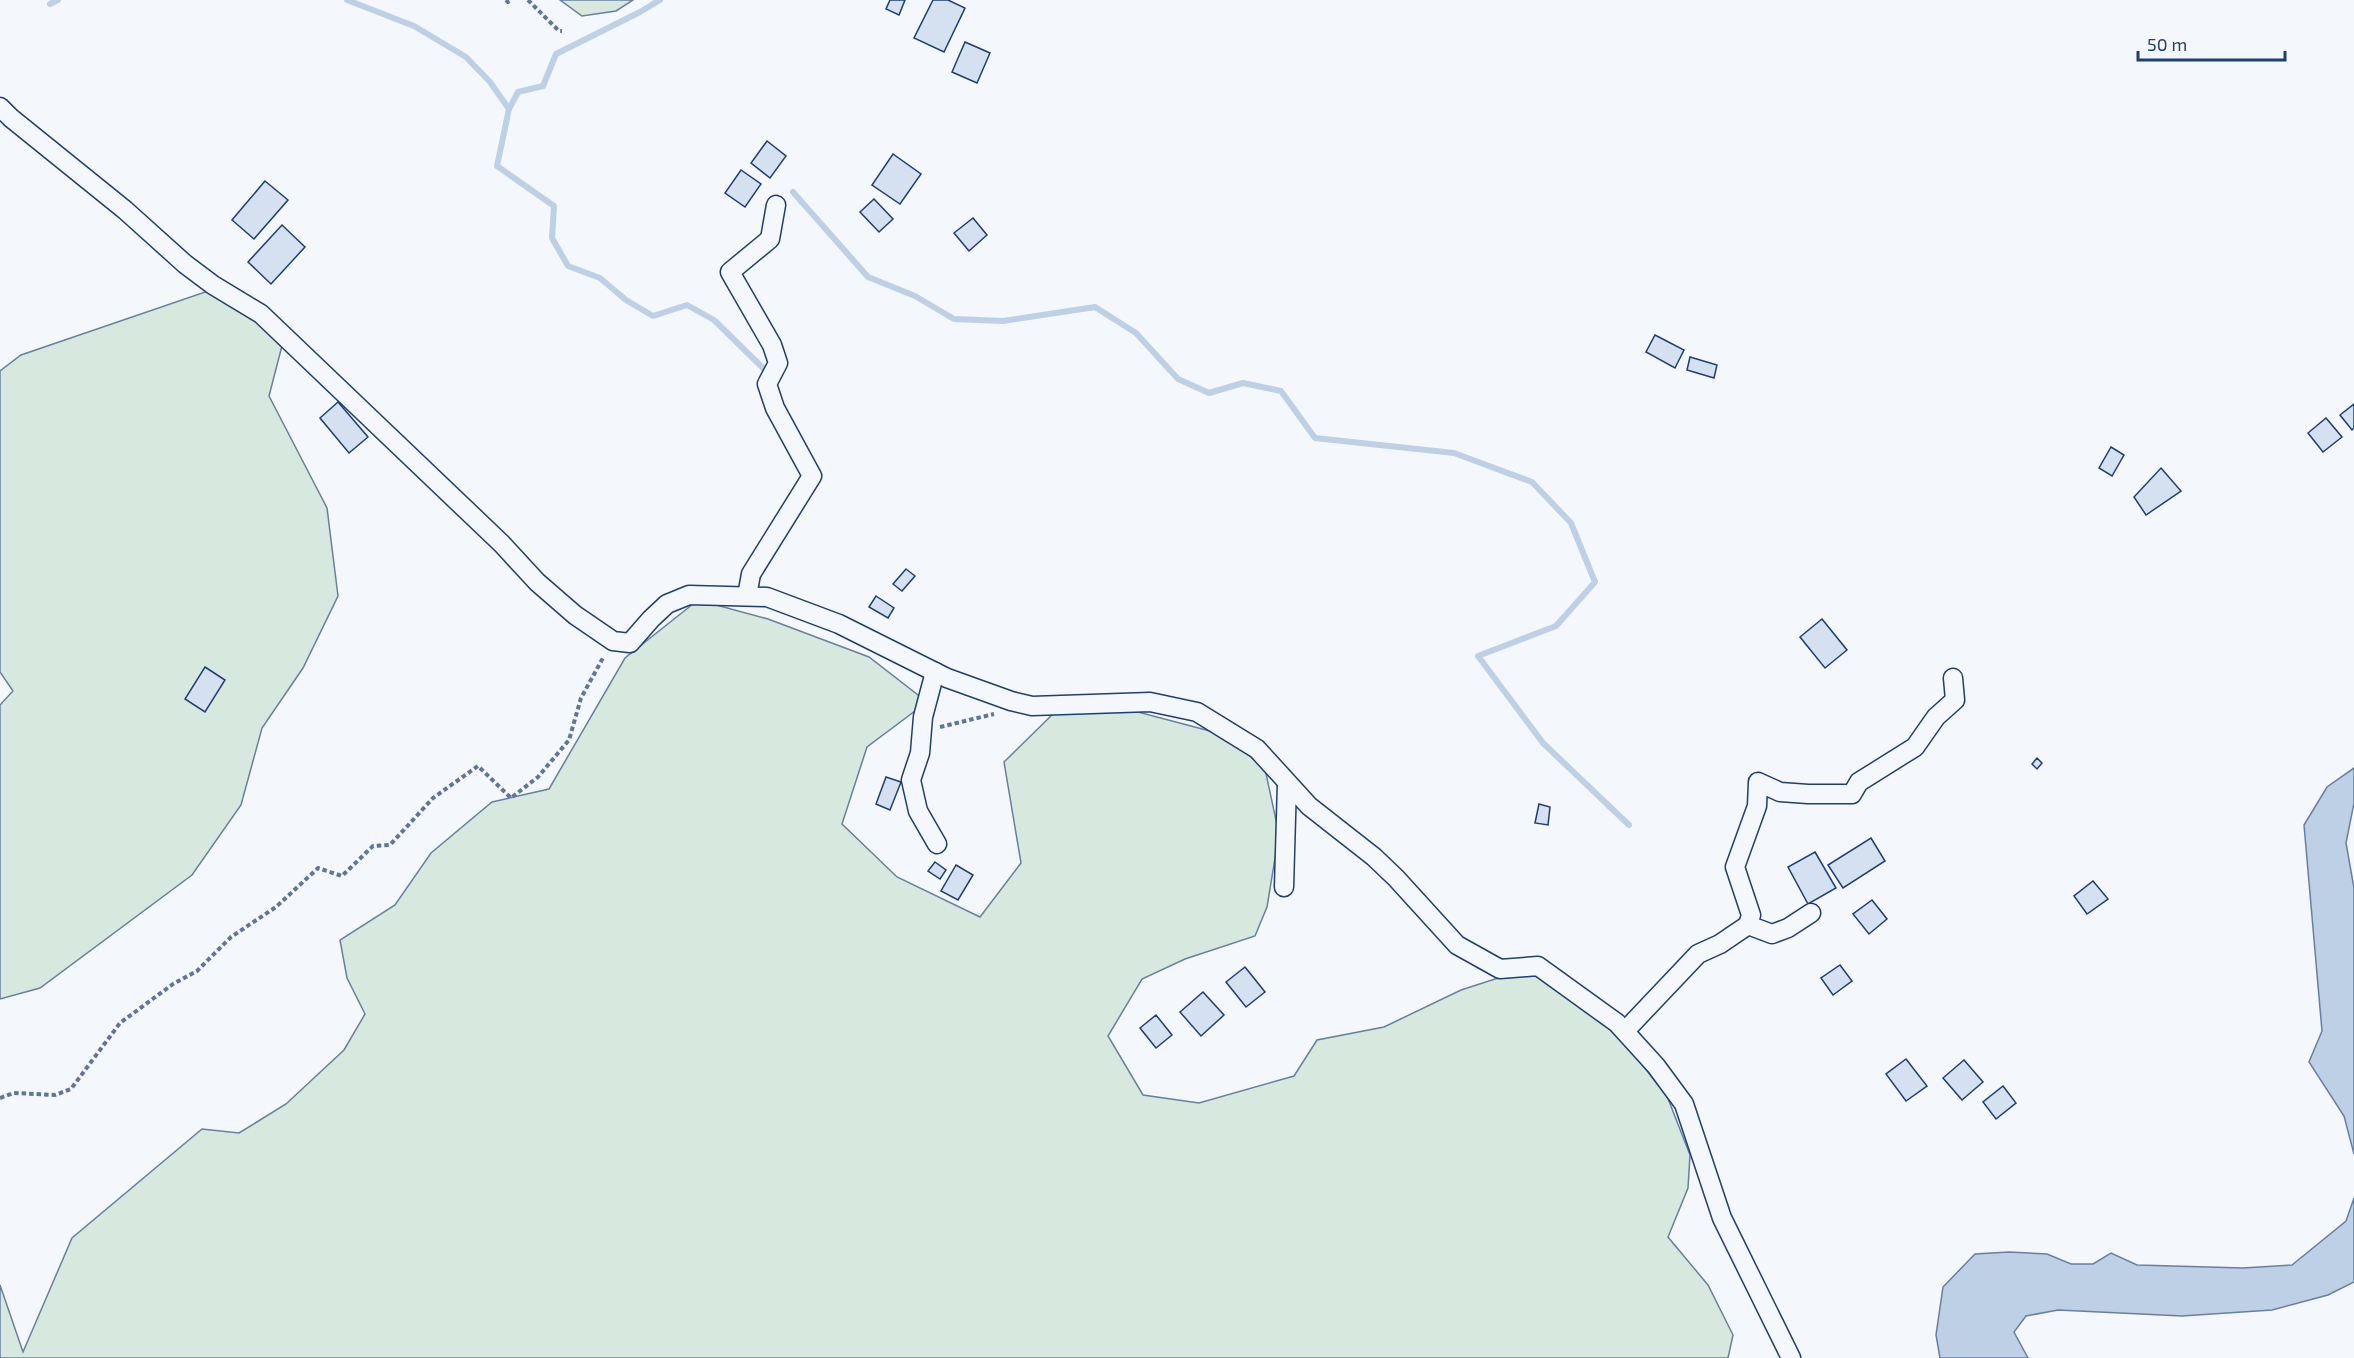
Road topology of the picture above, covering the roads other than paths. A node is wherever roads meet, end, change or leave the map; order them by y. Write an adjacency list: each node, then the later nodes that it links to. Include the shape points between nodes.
1 (0, 107): 3 (street, via 185,264 261,315 537,582 613,641 630,643 667,604 689,595)
2 (776, 205): 3 (street, via 770,238 730,272 772,345 778,363 767,384 775,408 812,476 751,574)
3 (747, 596): 4 (street, via 767,597 839,624)
4 (935, 672): 6 (street, via 1032,706 1150,702 1197,711 1257,748); 7 (street, via 911,780 918,811)
5 (1953, 678): 10 (street, via 1955,700 1936,717 1915,747 1859,782 1852,794 1780,792 1758,782 1758,806 1735,867 1750,915)
6 (1287, 783): 8 (street); 11 (street, via 1309,806 1374,857 1457,945 1500,969 1538,966)
7 (937, 844)
8 (1284, 887)
9 (1811, 913): 10 (street, via 1772,934)
10 (1748, 925): 11 (street, via 1698,954)
11 (1625, 1031): 12 (street, via 1683,1104 1722,1218)
12 (1791, 1358)

